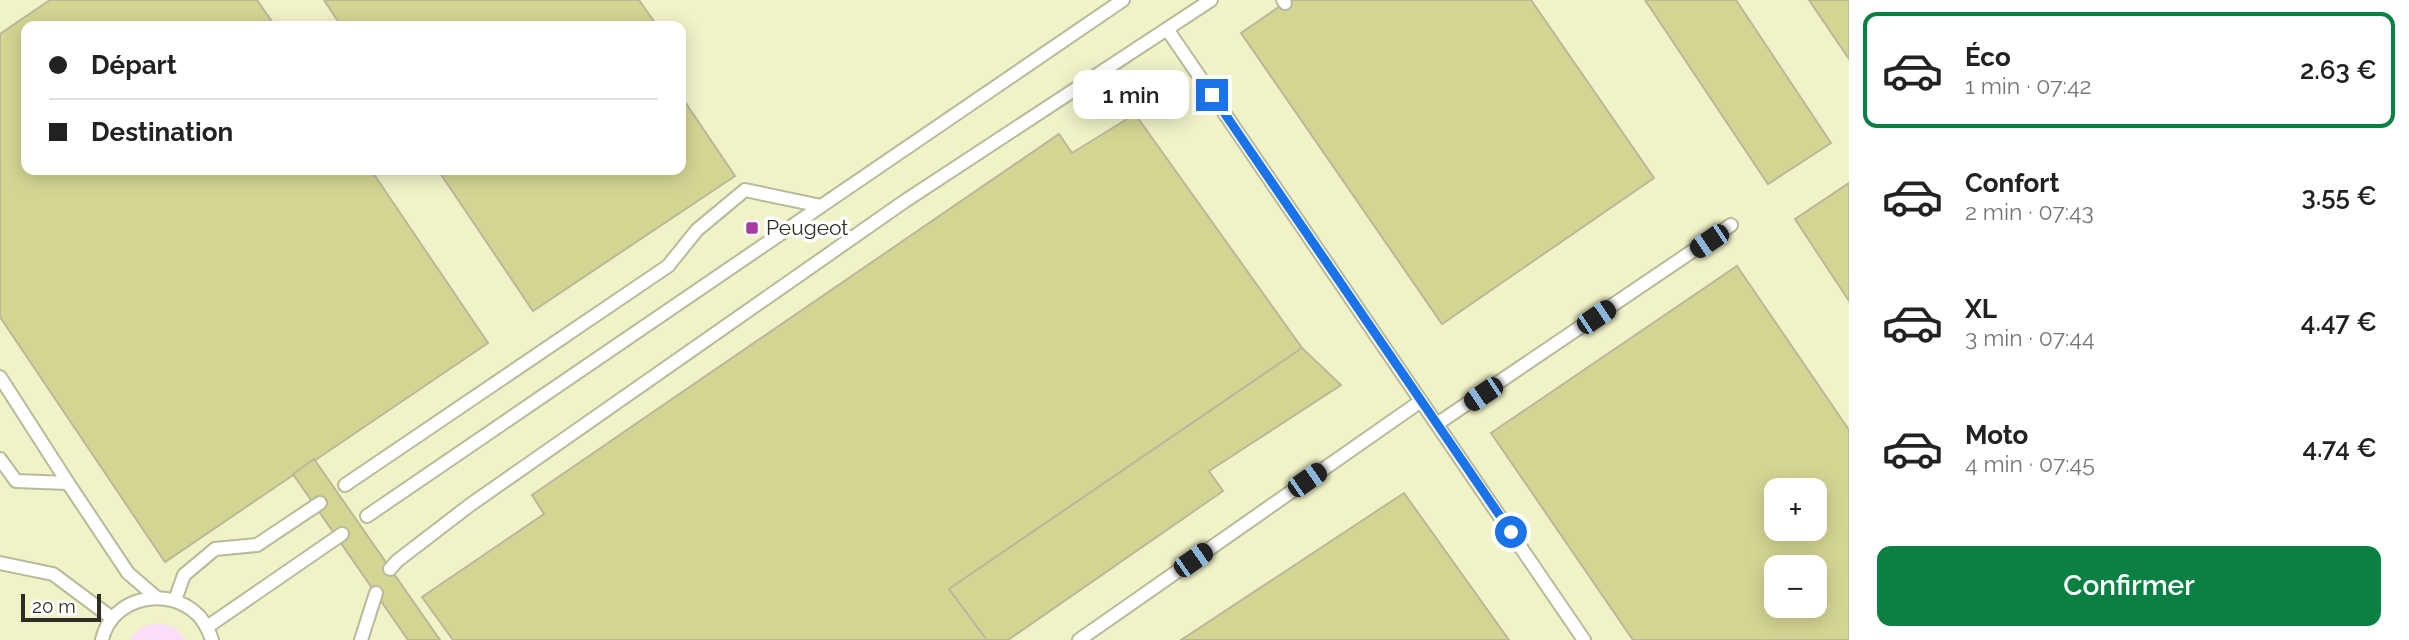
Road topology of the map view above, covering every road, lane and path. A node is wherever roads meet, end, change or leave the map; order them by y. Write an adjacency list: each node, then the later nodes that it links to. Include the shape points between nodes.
1 (1123, 0): 4 (lane)
2 (1212, 0): 3 (lane)
3 (1167, 29): 7 (lane); 16 (lane, via 882,217 470,505)
4 (821, 206): 11 (lane, via 745,190 697,230 668,266); 13 (lane)
5 (1731, 225): 8 (lane)
6 (0, 377): 10 (lane)
7 (1421, 401): 8 (lane); 25 (lane)
8 (1437, 424): 26 (lane)
9 (0, 459): 10 (lane, via 16,481)
10 (68, 483): 18 (lane, via 128,573)
11 (345, 485)
12 (320, 503): 19 (lane, via 257,545 215,549 184,575)
13 (367, 516)
14 (342, 534): 21 (lane)
15 (0, 563): 20 (lane, via 52,574)
16 (390, 569)
17 (376, 593): 24 (lane)
18 (156, 597): 19 (lane); 20 (lane, via 132,603)
19 (175, 600): 21 (lane, via 188,606)
20 (112, 618): 22 (lane)
21 (207, 627): 23 (lane)
22 (102, 640)
23 (212, 640)
24 (361, 640)
25 (1079, 640)
26 (1584, 640)

